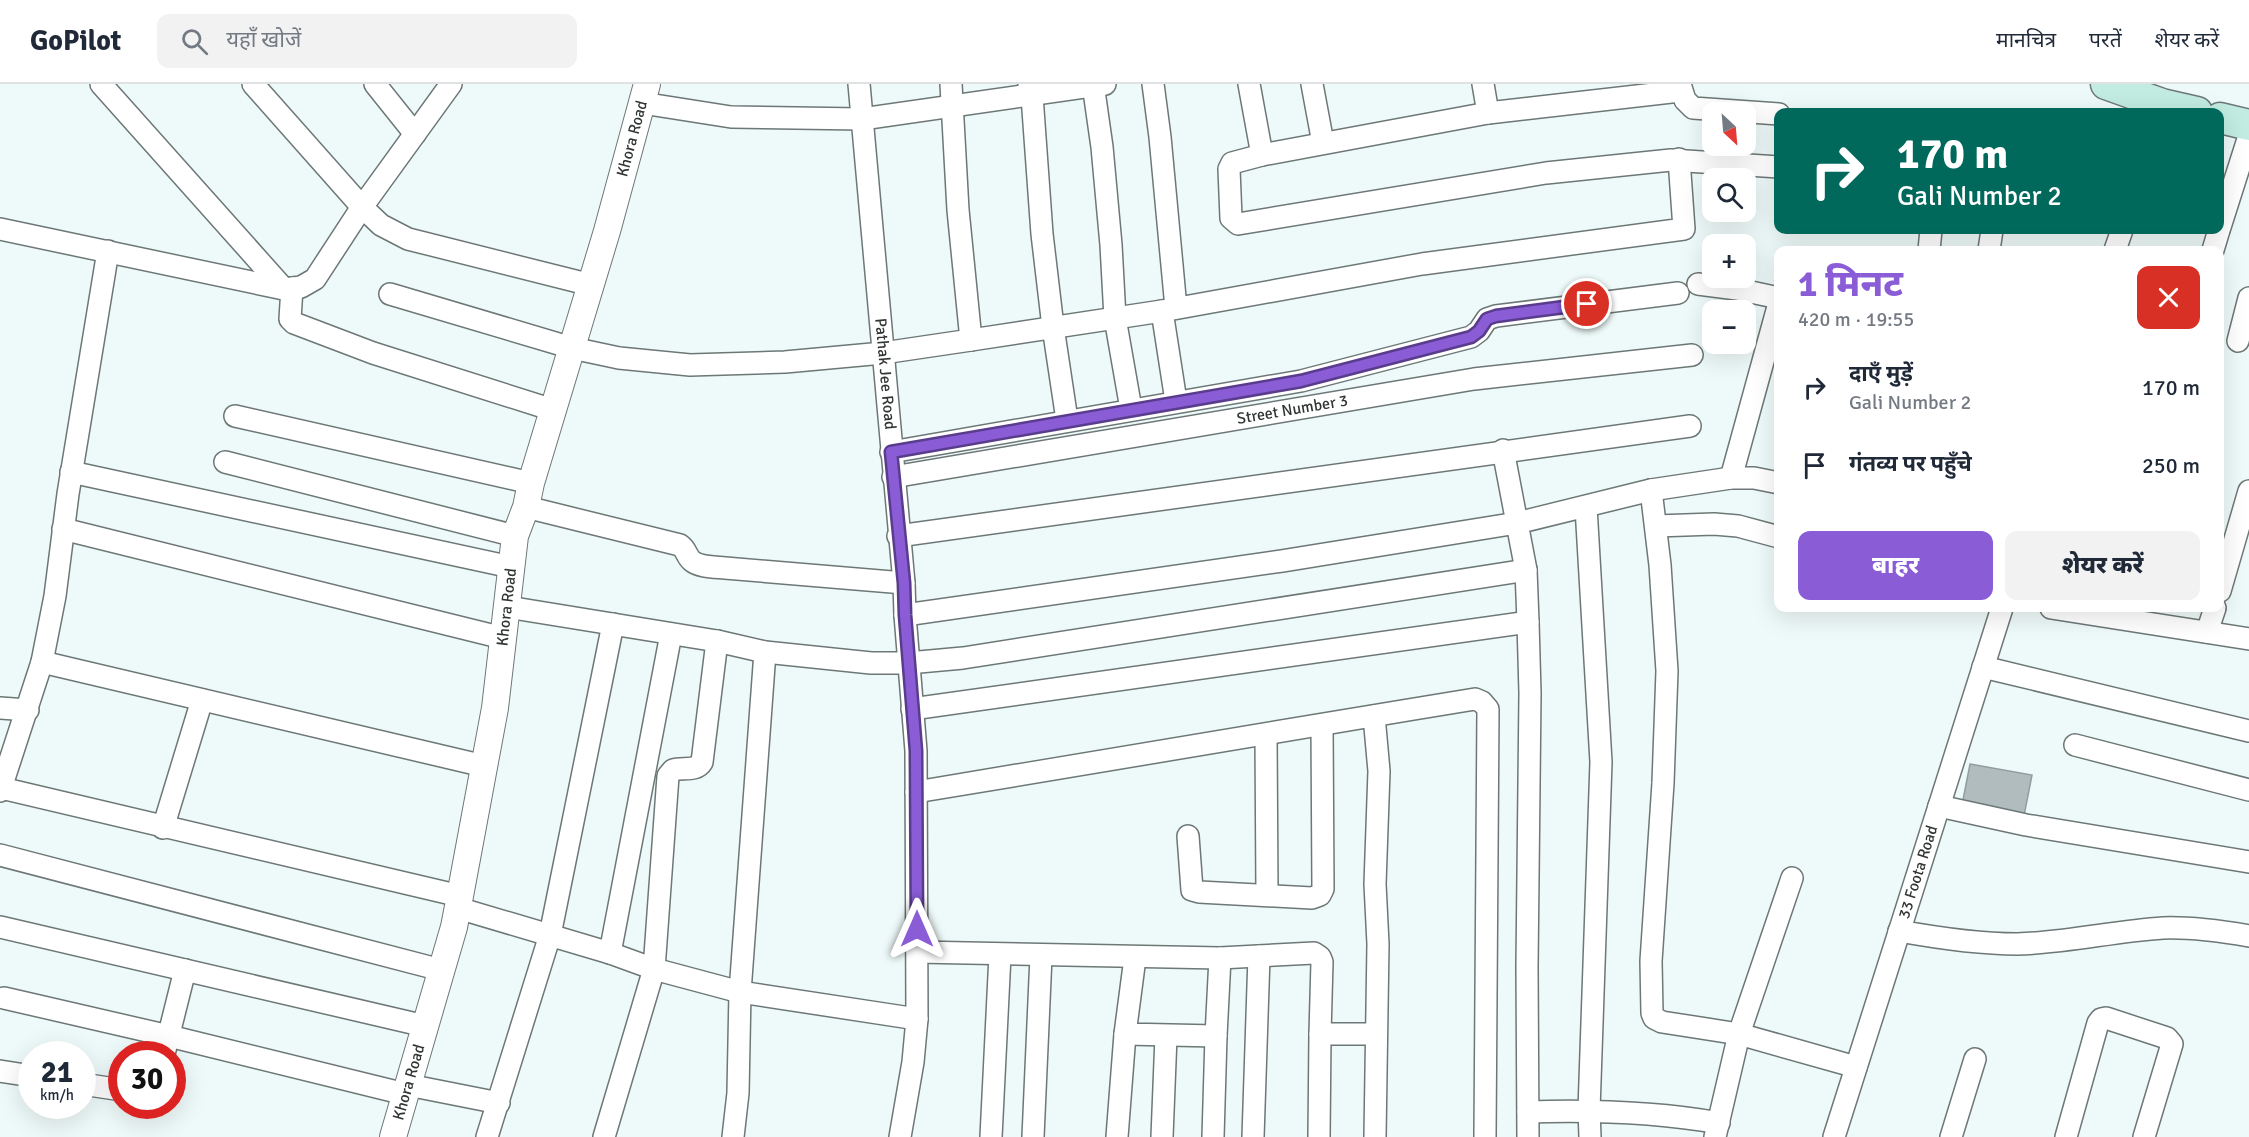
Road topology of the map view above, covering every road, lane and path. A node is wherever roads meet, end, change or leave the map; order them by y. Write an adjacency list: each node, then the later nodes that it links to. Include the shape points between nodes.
1 (101, 84): 35 (street)
2 (253, 84): 29 (street)
3 (375, 84): 23 (street)
4 (452, 84): 23 (street)
5 (859, 84): 20 (street, Pathak Jee Road)
6 (951, 84): 16 (street)
7 (1153, 84): 40 (street, via 1160,136)
8 (1249, 84): 26 (street)
9 (1312, 84): 25 (street)
10 (1483, 84): 18 (street)
11 (2106, 84): 17 (main road)
12 (1097, 85): 14 (street); 41 (street)
13 (1680, 87): 18 (street); 19 (street, via 1693,108)
14 (1030, 90): 16 (street); 43 (street)
15 (644, 93): 20 (street, via 731,117); 34 (street, Khora Road)
16 (951, 107): 20 (street); 44 (street)
17 (2161, 108)
18 (1488, 113): 25 (street)
19 (1774, 114)
20 (862, 119): 47 (street, Pathak Jee Road)
21 (2224, 119): 22 (main road)
22 (2249, 124)
23 (415, 134): 29 (street)
24 (2249, 135): 30 (street)
25 (1323, 143): 26 (street)
26 (1262, 155): 27 (street, via 1232,163 1229,169 1231,218 1238,225 1546,173)
27 (1679, 159): 28 (street); 40 (street, via 1684,229 1422,264)
28 (1774, 167)
29 (362, 207): 34 (street, via 381,225 408,239); 35 (street, via 315,279 302,287)
30 (2224, 215)
31 (0, 229): 32 (street)
32 (108, 251): 35 (street); 58 (street)
33 (1698, 284): 38 (street)
34 (591, 285): 46 (street, Khora Road)
35 (288, 288): 51 (street, via 290,319 294,323 373,353)
36 (1678, 293): 49 (street, via 1496,316 1487,319 1471,337 1301,381)
37 (390, 294): 46 (street)
38 (1774, 297)
39 (2249, 298): 45 (street)
40 (1169, 310): 41 (street); 49 (street)
41 (1115, 318): 43 (street); 50 (street)
42 (1774, 321): 60 (street)
43 (1053, 327): 44 (street); 53 (street)
44 (971, 340): 47 (street)
45 (2236, 340)
46 (572, 348): 47 (street, via 619,358 690,365); 51 (street, Khora Road)
47 (884, 353): 56 (street, Pathak Jee Road)
48 (1692, 355): 59 (street, Street Number 3, via 1474,379)
49 (1176, 401): 50 (street)
50 (1131, 409): 53 (street)
51 (553, 410): 64 (street, Khora Road)
52 (236, 416): 64 (street)
53 (1067, 420): 56 (street)
54 (1690, 426): 55 (street)
55 (1503, 450): 66 (street); 70 (street)
56 (891, 452): 59 (street, Pathak Jee Road)
57 (225, 462): 69 (street)
58 (71, 472): 68 (street); 72 (street)
59 (893, 477): 70 (street, Pathak Jee Road)
60 (1731, 478): 61 (street); 62 (street)
61 (1774, 481)
62 (1651, 490): 65 (street); 67 (street)
63 (2249, 491): 74 (street)
64 (529, 495): 69 (street, Khora Road); 75 (street, via 680,546 696,564)
65 (1586, 507): 66 (street); 146 (street, via 1600,762)
66 (1517, 523): 73 (street); 80 (street)
67 (1656, 526): 71 (street, via 1714,524); 134 (street, via 1667,671 1651,961 1652,1013 1662,1022)
68 (63, 529): 85 (street); 89 (street)
69 (515, 536): 72 (street, Khora Road)
70 (898, 536): 75 (street, Pathak Jee Road)
71 (1774, 536)
72 (511, 567): 76 (street, Khora Road)
73 (1526, 570): 81 (street); 90 (street, via 963,658)
74 (2224, 577)
75 (904, 583): 80 (street, Pathak Jee Road)
76 (508, 606): 82 (street); 85 (street, Khora Road)
77 (2001, 612): 91 (street, 33 Foota Road)
78 (2077, 612): 83 (street)
79 (2214, 612): 83 (street)
80 (905, 615): 90 (street, Pathak Jee Road)
81 (1528, 622): 94 (street); 147 (street)
82 (613, 624): 84 (street); 115 (street)
83 (2207, 632): 86 (street)
84 (671, 634): 87 (street); 118 (street)
85 (503, 638): 101 (street, Khora Road)
86 (2249, 639)
87 (717, 641): 88 (street); 124 (street, via 702,762 694,768 673,770 668,776)
88 (765, 652): 90 (street); 127 (street)
89 (42, 662): 92 (street); 95 (street)
90 (908, 663): 94 (street, Pathak Jee Road)
91 (1983, 667): 98 (street); 105 (street, 33 Foota Road)
92 (202, 700): 101 (street); 106 (street)
93 (0, 708): 95 (street)
94 (912, 709): 104 (street, Pathak Jee Road)
95 (28, 710): 102 (street)
96 (1374, 716): 97 (street); 133 (street, via 1379,771); 162 (street, via 1475,699 1488,709)
97 (1322, 725): 99 (street); 111 (street, via 1323,889 1311,897)
98 (2249, 731)
99 (1266, 735): 104 (street); 111 (street)
100 (2074, 745): 103 (street)
101 (484, 766): 112 (street, Khora Road)
102 (1, 790): 106 (street)
103 (2249, 790)
104 (916, 792): 117 (street, Pathak Jee Road)
105 (1939, 806): 109 (street, via 2026,825); 114 (street, 33 Foota Road)
106 (163, 828): 112 (street)
107 (1188, 836): 111 (street, via 1192,890)
108 (0, 855): 126 (street)
109 (2249, 862)
110 (1791, 878): 134 (street)
111 (1267, 894)
112 (459, 902): 115 (street); 126 (street, Khora Road)
113 (0, 927): 125 (street)
114 (1899, 931): 116 (street, via 2017,944 2162,928 2201,928); 141 (street, 33 Foota Road)
115 (550, 935): 118 (street); 145 (street)
116 (2249, 936)
117 (917, 952): 119 (street); 129 (street, Pathak Jee Road)
118 (610, 953): 124 (street)
119 (1000, 955): 120 (street); 154 (street)
120 (1041, 956): 122 (street); 155 (street)
121 (1259, 956): 123 (street); 132 (street, via 1306,952 1320,957); 159 (street)
122 (1135, 958): 123 (street); 131 (street)
123 (1220, 958): 136 (street)
124 (654, 969): 127 (street); 151 (street)
125 (185, 970): 130 (street); 138 (street)
126 (441, 970): 130 (street, Khora Road)
127 (740, 992): 129 (street); 152 (street)
128 (4, 998): 137 (street)
129 (917, 1019): 153 (street, Pathak Jee Road)
130 (425, 1026): 144 (street, Khora Road)
131 (1125, 1034): 135 (street); 156 (street)
132 (1320, 1034): 133 (street); 160 (street)
133 (1376, 1034): 161 (street)
134 (1739, 1034): 141 (street); 148 (street)
135 (1166, 1036): 136 (street); 157 (street)
136 (1216, 1036): 158 (street)
137 (153, 1041)
138 (168, 1041)
139 (186, 1049): 144 (street)
140 (1975, 1059): 166 (street)
141 (1856, 1067): 165 (street, 33 Foota Road)
142 (0, 1071): 143 (street)
143 (18, 1074)
144 (407, 1090): 145 (street); 149 (street, Khora Road)
145 (499, 1103): 150 (street)
146 (1589, 1110): 147 (street); 148 (street, via 1676,1116); 164 (street)
147 (1528, 1112): 163 (street)
148 (1717, 1130)
149 (393, 1137)
150 (487, 1137)
151 (604, 1137)
152 (734, 1137)
153 (900, 1137)
154 (992, 1137)
155 (1033, 1137)
156 (1117, 1137)
157 (1162, 1137)
158 (1213, 1137)
159 (1253, 1137)
160 (1319, 1137)
161 (1376, 1137)
162 (1485, 1137)
163 (1528, 1137)
164 (1590, 1137)
165 (1834, 1137)
166 (1951, 1137)
167 (2066, 1137): 168 (street, via 2098,1023 2106,1018 2168,1038 2172,1044)
168 (2144, 1137)

